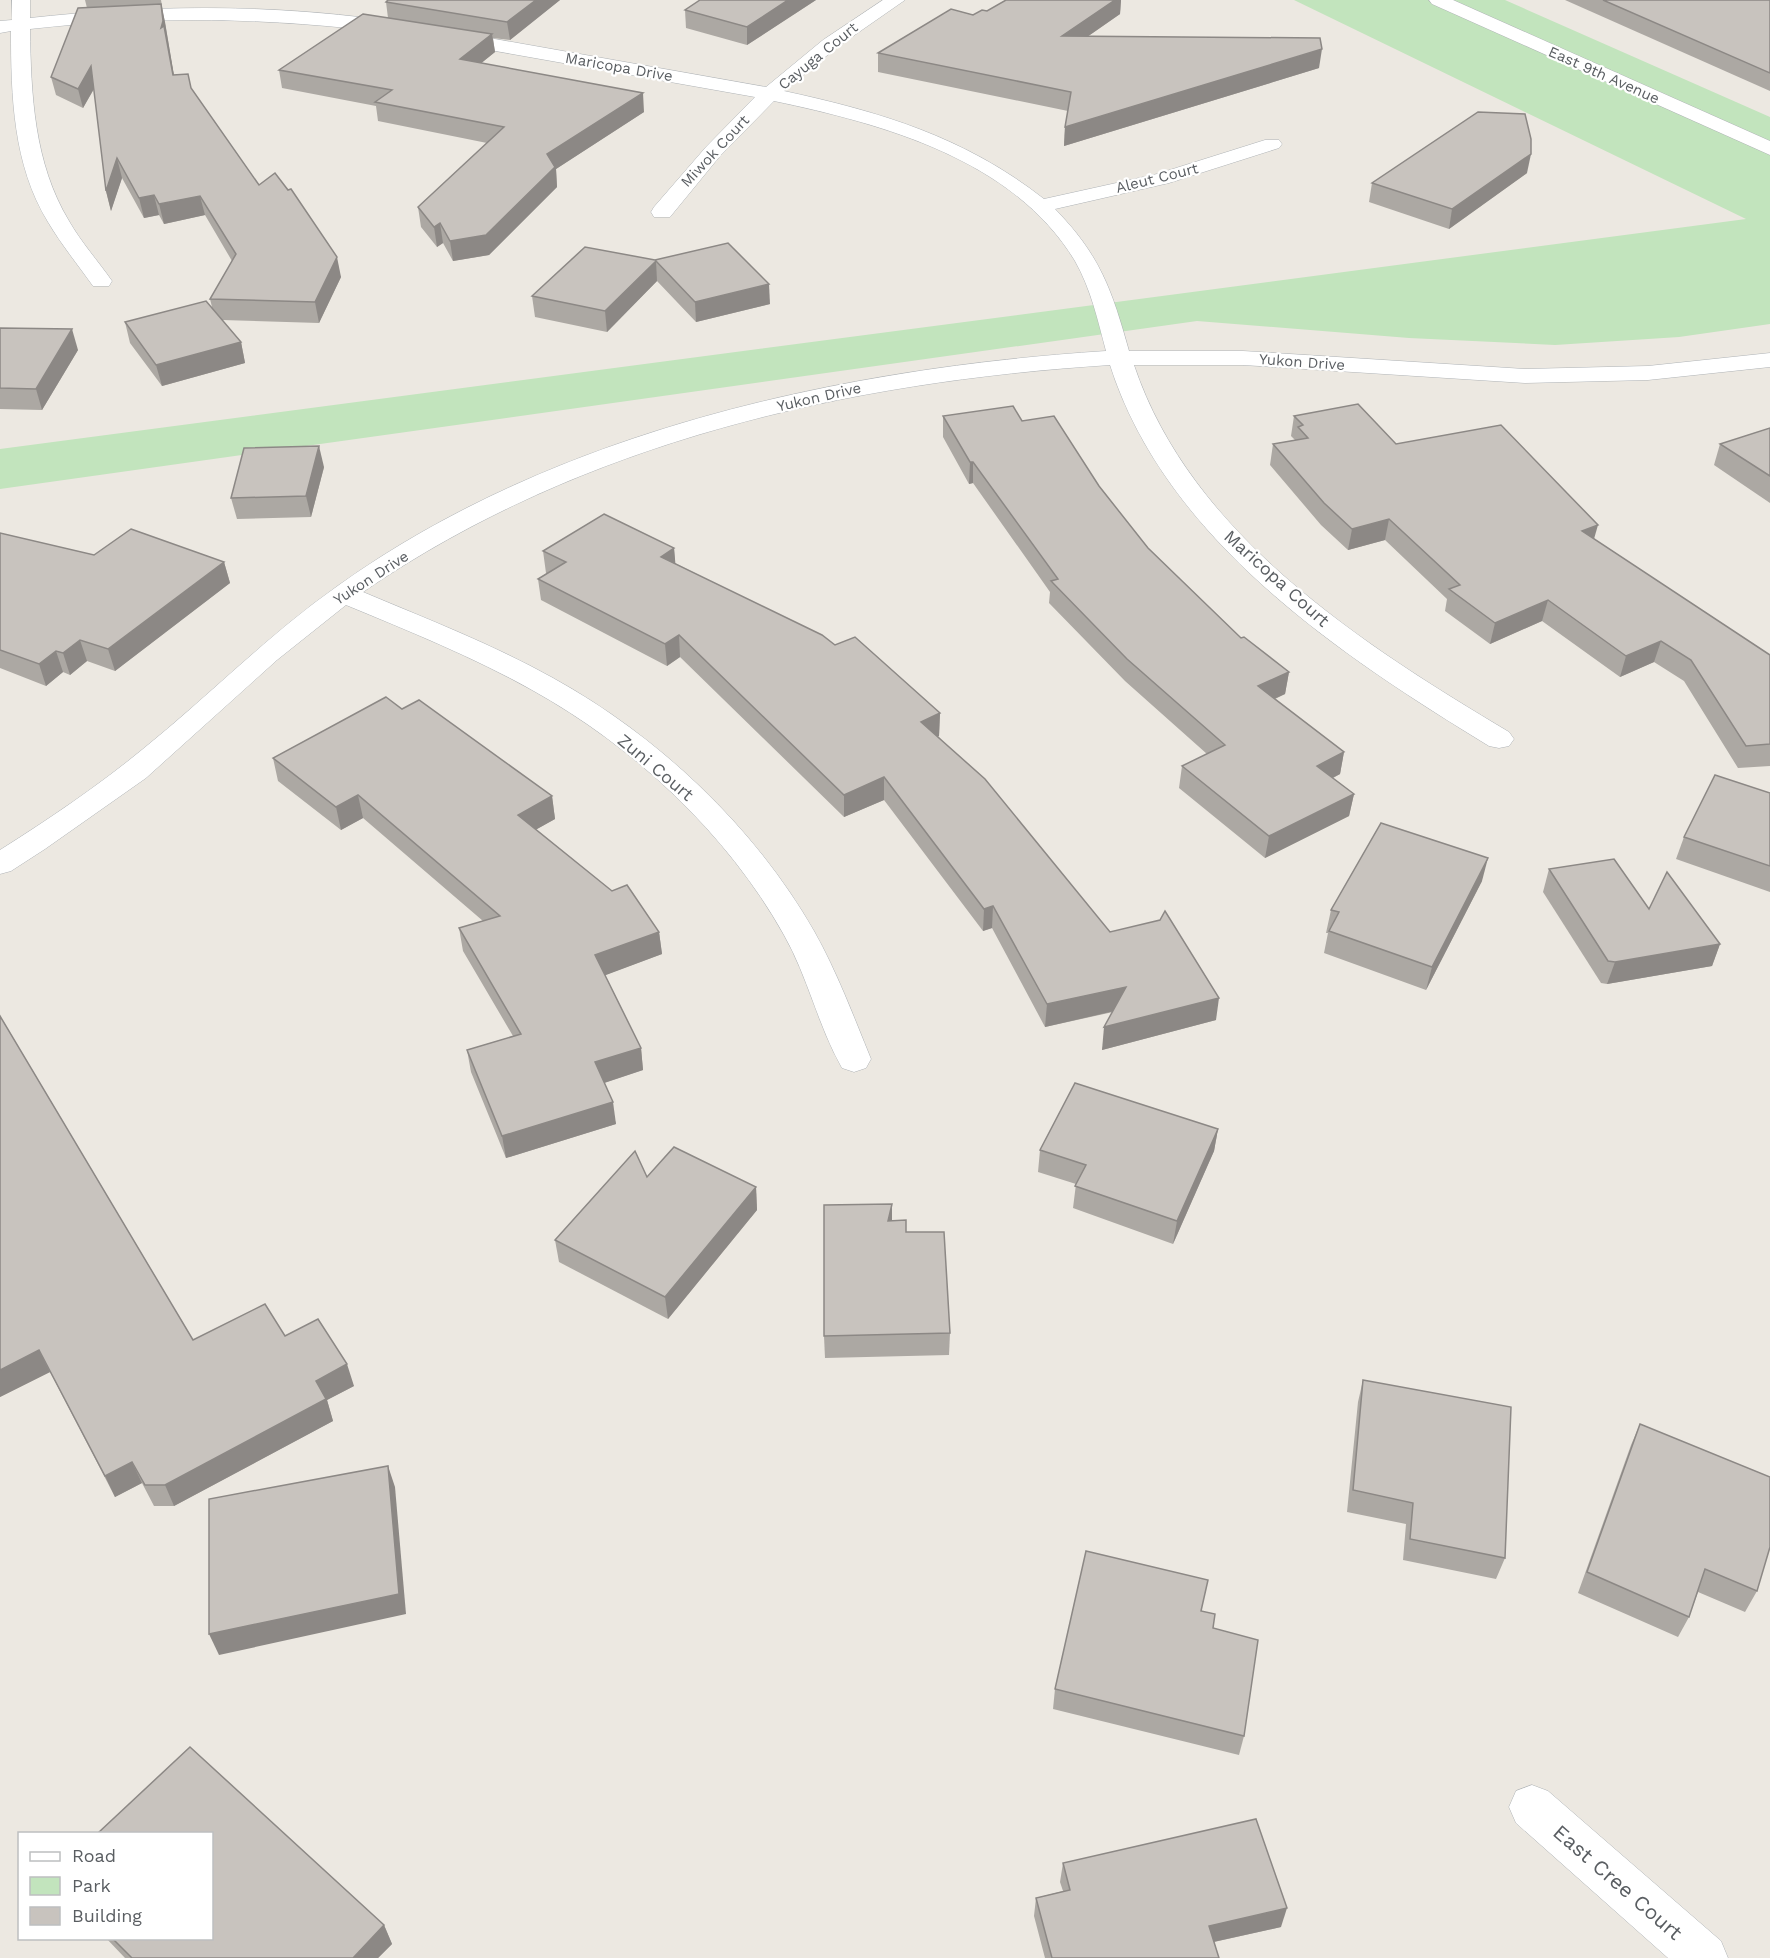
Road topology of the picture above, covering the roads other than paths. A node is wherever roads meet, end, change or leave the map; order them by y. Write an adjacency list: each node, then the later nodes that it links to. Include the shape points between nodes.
1 (21, 0): 5 (street)
2 (896, 0): 10 (street, Cayuga Court, via 830,43)
3 (1438, 0): 12 (street, East 9th Avenue)
4 (390, 6): 6 (street)
5 (21, 24): 6 (street, via 215,15); 7 (street); 15 (street, via 25,129 36,175 57,219)
6 (369, 24): 8 (street)
7 (0, 27)
8 (408, 29)
9 (431, 33): 10 (street, Maricopa Drive)
10 (771, 94): 13 (street, Maricopa Drive, via 858,114 911,132 978,164); 14 (street, Miwok Court, via 701,162)
11 (1272, 144): 13 (street, Aleut Court, via 1162,179)
12 (1770, 149)
13 (1040, 206): 16 (street, Maricopa Drive, via 1077,246 1096,281)
14 (662, 212)
15 (101, 281)
16 (1120, 358): 17 (street, Yukon Drive, via 1213,357 1552,376 1648,373); 18 (street, Yukon Drive, via 931,375 837,391 738,415 552,477 464,520); 19 (street, Maricopa Court, via 1138,408 1170,463 1214,520 1271,578 1341,637 1424,695)
17 (1770, 360)
18 (344, 594): 20 (street, Yukon Drive, via 286,638 138,769); 21 (street, Zuni Court, via 498,660 571,700 651,759 710,814 770,886 818,969)
19 (1499, 740)
20 (0, 864)
21 (854, 1059)
22 (1532, 1807): 23 (street, East Cree Court)
23 (1704, 1958)

